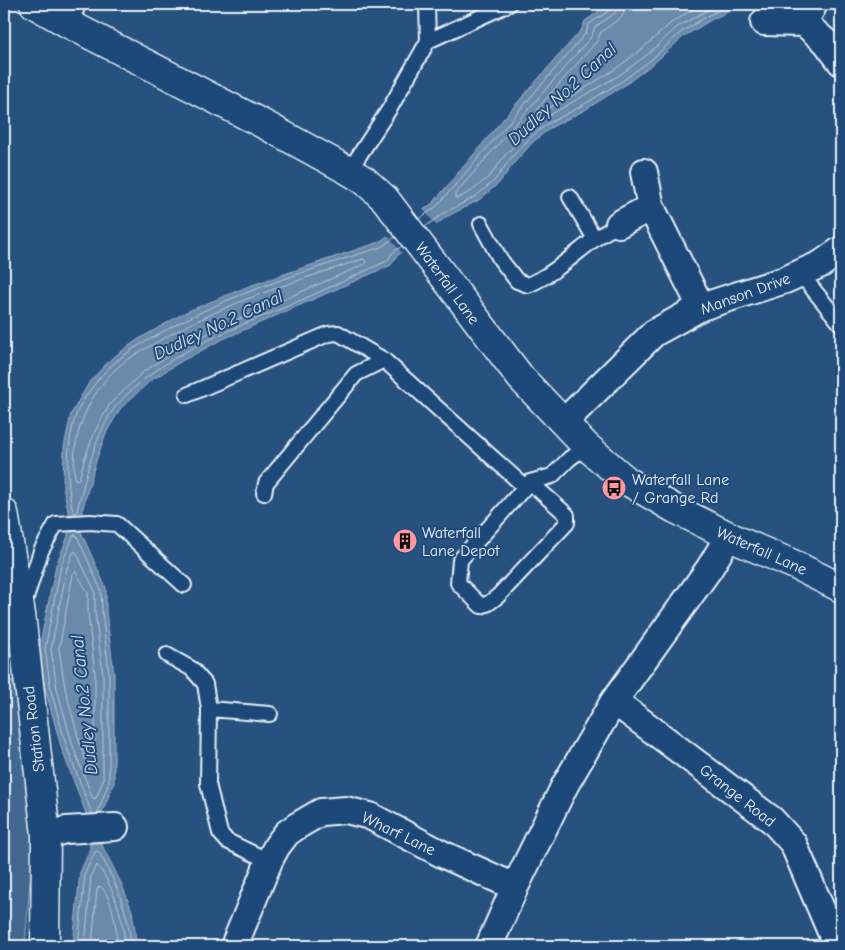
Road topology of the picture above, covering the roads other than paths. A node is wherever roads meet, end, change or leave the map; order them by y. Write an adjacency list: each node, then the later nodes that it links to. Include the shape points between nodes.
1 (34, 4): 5 (street, Waterfall Lane)
2 (427, 4): 7 (lane)
3 (509, 4): 7 (lane)
4 (809, 13): 6 (street); 8 (street)
5 (74, 14): 9 (street, Waterfall Lane)
6 (764, 22)
7 (428, 41): 9 (lane, via 390,108)
8 (841, 62)
9 (348, 171): 22 (street, Waterfall Lane, via 386,199 521,378)
10 (644, 172): 12 (street)
11 (570, 198): 15 (lane)
12 (651, 207): 14 (street); 18 (street)
13 (481, 224): 15 (lane, via 517,281 528,285 572,259)
14 (620, 224): 15 (lane)
15 (594, 239)
16 (841, 250): 17 (street, Manson Drive)
17 (800, 273): 18 (street, Manson Drive); 19 (lane)
18 (702, 307): 22 (street, Manson Drive, via 654,333)
19 (841, 324)
20 (384, 360): 21 (lane, via 338,333 328,334); 24 (lane); 25 (lane, via 356,374 266,483)
21 (187, 395)
22 (564, 422): 23 (street, Waterfall Lane)
23 (586, 446): 24 (lane, via 552,476); 27 (street, Waterfall Lane, via 627,481 675,510)
24 (528, 485): 24 (lane, via 460,560 458,584 481,606 498,596 567,524 567,515)
25 (264, 493)
26 (4, 513): 30 (street, Station Road)
27 (729, 536): 29 (street, Waterfall Lane); 32 (street, via 710,569)
28 (184, 585): 30 (lane, via 117,524 56,524 42,551)
29 (841, 588)
30 (21, 614): 36 (street, Station Road)
31 (167, 655): 33 (lane, via 192,669 205,684)
32 (614, 702): 38 (street, via 565,785); 42 (street, Grange Road, via 772,820 793,843)
33 (209, 709): 34 (lane); 37 (lane, via 208,784 220,833 227,841)
34 (270, 714)
35 (115, 827): 36 (street)
36 (56, 832): 39 (street, Station Road)
37 (269, 861): 38 (street, Wharf Lane, via 287,833 302,822 321,812 346,810 370,816); 40 (street, Wharf Lane)
38 (515, 887): 41 (street)
39 (45, 946)
40 (234, 946)
41 (490, 946)
42 (837, 946)

